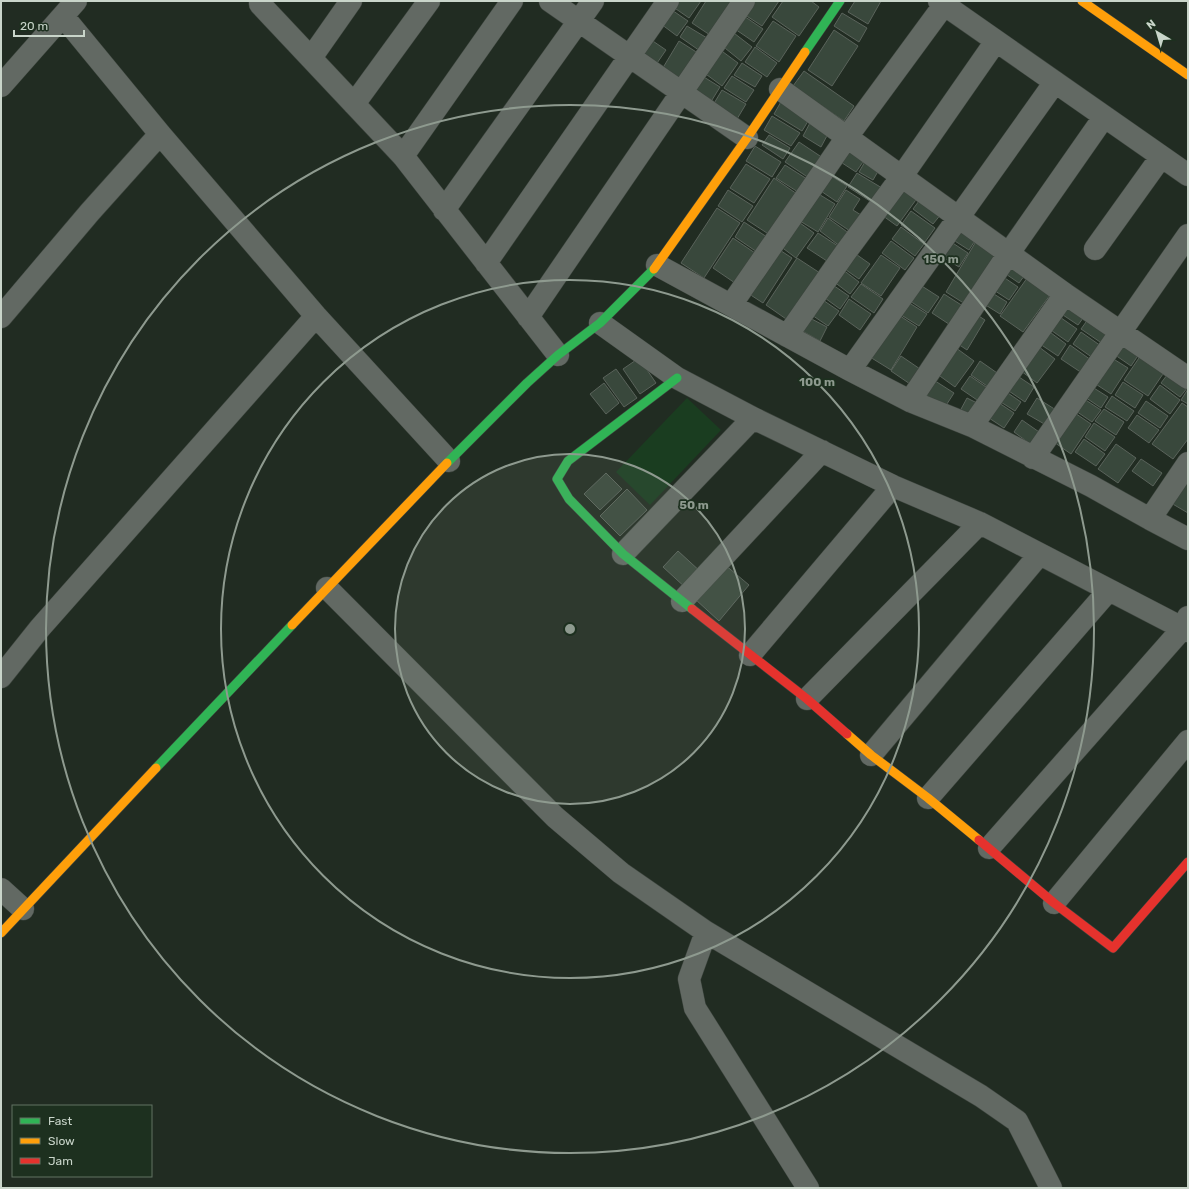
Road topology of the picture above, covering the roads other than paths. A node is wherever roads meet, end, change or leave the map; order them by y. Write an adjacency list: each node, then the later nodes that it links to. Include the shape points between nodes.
1 (260, 1): 16 (street, via 260,4)
2 (351, 1): 16 (street)
3 (428, 1): 22 (street)
4 (512, 1): 27 (street)
5 (550, 1): 13 (street)
6 (593, 1): 13 (street)
7 (668, 1): 15 (street)
8 (744, 1): 21 (street)
9 (840, 1): 20 (street)
10 (1082, 1): 17 (street)
11 (942, 3): 14 (street); 25 (street)
12 (69, 9): 19 (street); 24 (street)
13 (579, 21): 15 (street); 31 (street)
14 (996, 41): 18 (street); 30 (street)
15 (630, 57): 21 (street); 36 (street)
16 (311, 58): 22 (street)
17 (1188, 75)
18 (1055, 82): 23 (street); 32 (street)
19 (1, 86)
20 (780, 89): 25 (street); 26 (street)
21 (682, 93): 26 (street); 42 (street)
22 (354, 104): 27 (street)
23 (1104, 117): 28 (street); 35 (street)
24 (160, 134): 40 (street); 41 (street)
25 (847, 137): 30 (street); 39 (street)
26 (746, 138): 37 (street)
27 (403, 156): 31 (street)
28 (1161, 157): 29 (street); 34 (street)
29 (1188, 175)
30 (902, 176): 32 (street); 45 (street)
31 (444, 210): 36 (street)
32 (958, 217): 35 (street); 47 (street)
33 (1188, 235): 44 (street)
34 (1095, 249)
35 (1009, 253): 38 (street); 50 (street)
36 (486, 263): 42 (street)
37 (657, 265): 39 (street); 43 (street)
38 (1065, 294): 44 (street); 52 (street)
39 (731, 305): 45 (street)
40 (316, 316): 55 (street); 68 (street, via 40,628)
41 (1, 317)
42 (528, 317): 46 (street)
43 (600, 323): 46 (street); 48 (street)
44 (1120, 331): 49 (street); 54 (street)
45 (787, 336): 47 (street)
46 (558, 355): 55 (street)
47 (850, 370): 50 (street)
48 (677, 378): 51 (street); 61 (street, via 568,461 558,479 569,499)
49 (1188, 378)
50 (910, 401): 52 (street)
51 (753, 418): 53 (street); 61 (street)
52 (972, 426): 54 (street)
53 (822, 451): 57 (street); 65 (street)
54 (1033, 458): 58 (street)
55 (449, 461): 63 (street)
56 (1188, 463): 58 (street)
57 (893, 486): 59 (street); 67 (street)
58 (1150, 519): 60 (street)
59 (980, 523): 62 (street); 69 (street)
60 (1188, 539)
61 (623, 554): 65 (street)
62 (1039, 555): 64 (street); 71 (street)
63 (328, 588): 77 (street); 78 (street, via 555,817 620,873)
64 (1109, 590): 66 (street); 72 (street)
65 (682, 601): 67 (street)
66 (1186, 625): 73 (street)
67 (750, 655): 69 (street)
68 (1, 677)
69 (807, 699): 71 (street)
70 (1188, 741): 76 (street)
71 (871, 755): 72 (street)
72 (928, 798): 73 (street)
73 (989, 848): 76 (street)
74 (1188, 862): 76 (street, via 1113,948)
75 (1, 888): 77 (street)
76 (1054, 903)
77 (23, 909): 79 (street)
78 (706, 932): 80 (street, via 689,979 695,1008); 81 (street, via 981,1096 1017,1121)
79 (1, 933)
80 (808, 1188)
81 (1051, 1188)

